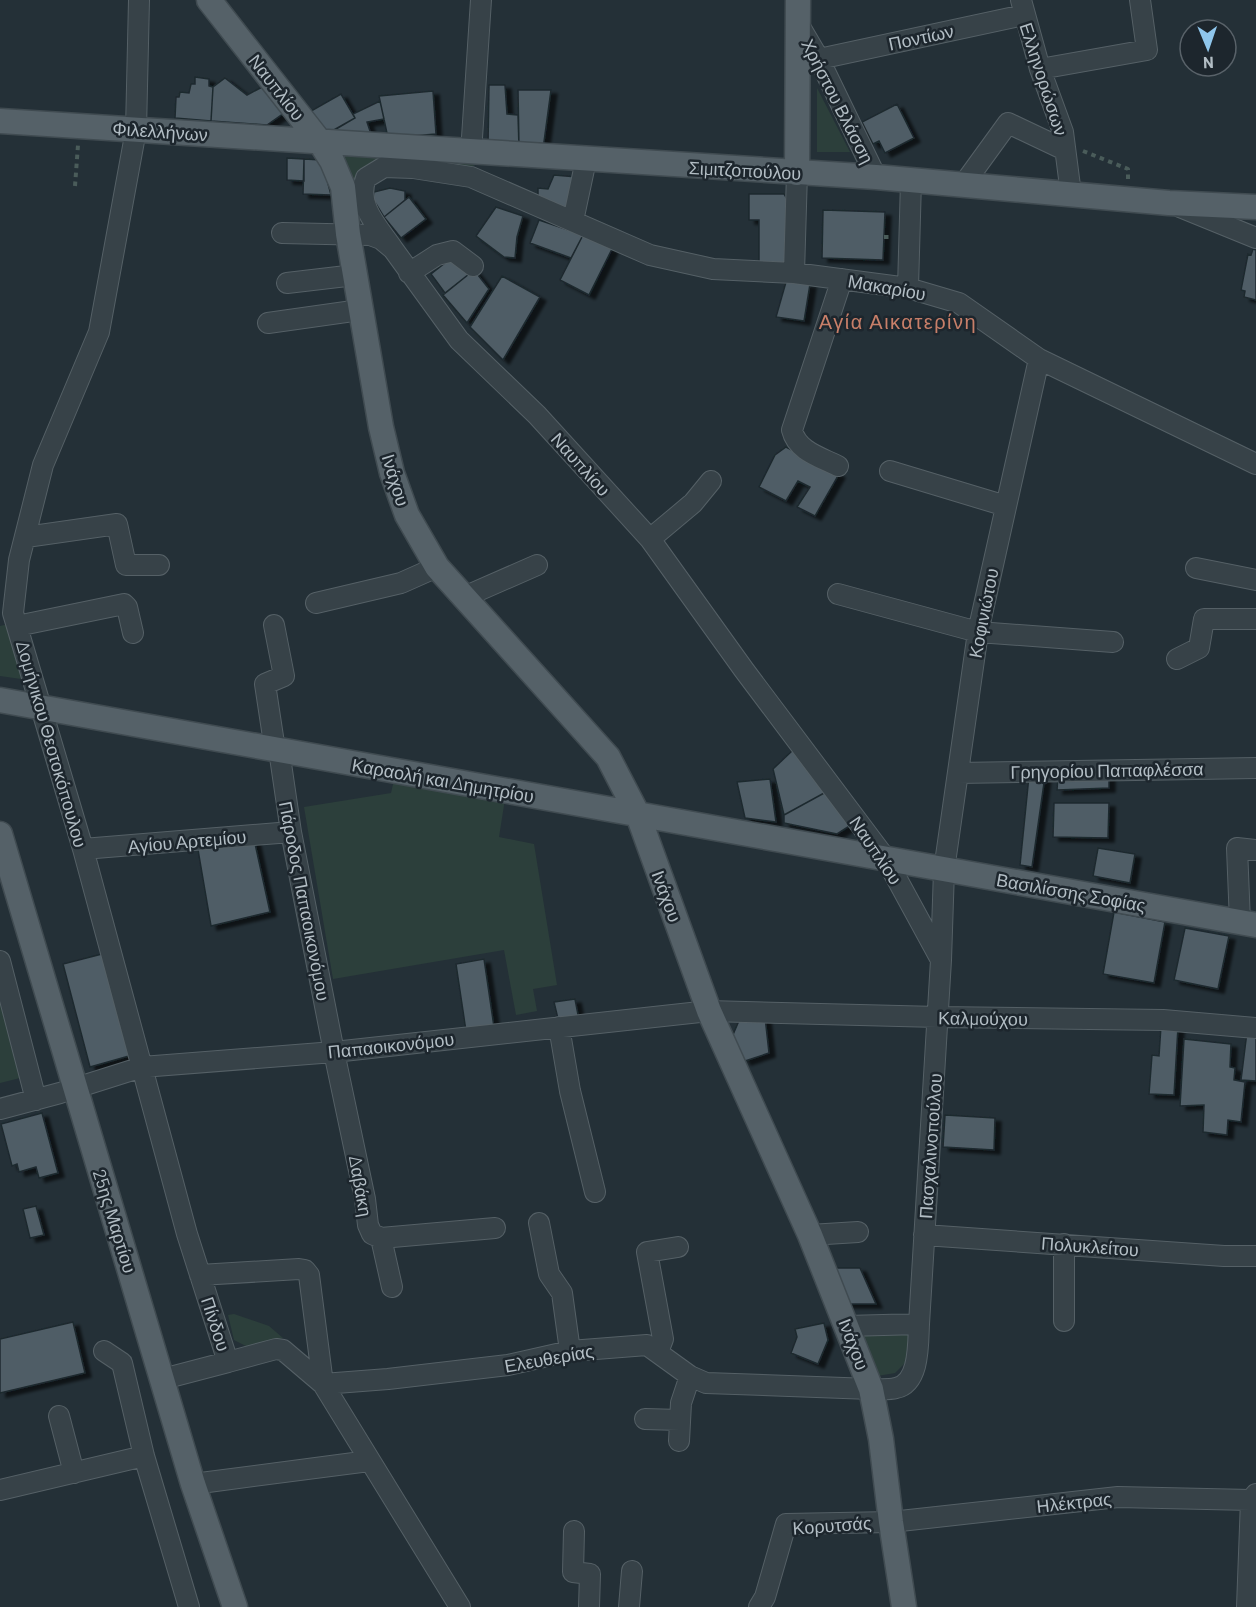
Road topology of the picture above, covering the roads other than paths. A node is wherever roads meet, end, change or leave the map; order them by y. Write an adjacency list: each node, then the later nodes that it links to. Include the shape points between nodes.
1 (139, 0): 11 (street, Δομήνικου Θεοτοκόπουλου)
2 (481, 0): 14 (street)
3 (798, 0): 7 (main road, Χρήστου Βλάσση)
4 (1140, 0): 9 (street, via 1147,50)
5 (212, 1): 12 (main road, Ναυπλίου)
6 (1022, 7): 8 (street, Ποντίων); 9 (street, Ελληνορώσων)
7 (799, 25): 8 (street, Χρήστου Βλάσση); 16 (main road, Χρήστου Βλάσση)
8 (819, 59): 17 (street, Χρήστου Βλάσση)
9 (1040, 69): 13 (street, Ελληνορώσων)
10 (0, 121): 11 (main road, Φιλελλήνων)
11 (136, 130): 12 (main road, Φιλελλήνων); 44 (street, Δομήνικου Θεοτοκόπουλου, via 99,332 43,465)
12 (320, 142): 14 (main road, Σιμιτζοπούλου); 26 (main road, Ναυπλίου, via 343,187)
13 (1065, 146): 20 (street, via 1008,123); 21 (street, Ελληνορώσων)
14 (481, 153): 15 (main road, Σιμιτζοπούλου); 19 (street)
15 (586, 160): 16 (main road, Σιμιτζοπούλου); 24 (street)
16 (798, 173): 17 (main road, Σιμιτζοπούλου); 31 (street, Χρήστου Βλάσση)
17 (876, 177): 18 (main road, Σιμιτζοπούλου)
18 (911, 181): 20 (main road, Σιμιτζοπούλου); 35 (street)
19 (491, 185): 24 (street, Μακαρίου); 28 (street, Μακαρίου, via 471,177 413,168 384,167 374,171 366,178 362,194 366,208)
20 (963, 185): 21 (main road, Σιμιτζοπούλου)
21 (1071, 194): 22 (main road, Σιμιτζοπούλου)
22 (1169, 203): 23 (main road, Σιμιτζοπούλου); 27 (street, Σιμιτζοπούλου)
23 (1256, 207)
24 (573, 221): 31 (street, Μακαρίου, via 650,255 713,269)
25 (282, 233): 26 (street)
26 (348, 234): 28 (street, Ναυπλίου, via 370,235); 32 (main road, Ινάχου)
27 (1256, 238)
28 (393, 249): 30 (street, Ναυπλίου)
29 (473, 266): 30 (street, via 453,251 437,255)
30 (409, 273): 45 (street, Ναυπλίου, via 459,340 537,416)
31 (794, 273): 33 (street, Μακαρίου)
32 (355, 275): 34 (street); 36 (main road, Ινάχου)
33 (842, 279): 35 (street, Μακαρίου); 40 (street, via 792,430 799,446)
34 (287, 283)
35 (908, 288): 38 (street, Μακαρίου, via 959,303)
36 (360, 310): 37 (street); 48 (main road, Ινάχου, via 392,473 406,515)
37 (268, 323)
38 (1039, 359): 39 (street, Μακαρίου); 43 (street, Κοφινιώτου)
39 (1256, 464)
40 (838, 466)
41 (890, 471): 43 (street)
42 (711, 481): 45 (street, via 693,503)
43 (1006, 506): 58 (street, Κοφινιώτου)
44 (26, 537): 46 (street, via 117,524 126,565); 56 (street, Δομήνικου Θεοτοκόπουλου, via 13,613)
45 (650, 539): 71 (street, Ναυπλίου)
46 (159, 565)
47 (537, 565): 52 (street)
48 (437, 567): 52 (main road, Ινάχου); 53 (street, via 401,583)
49 (1196, 568): 50 (street)
50 (1256, 580)
51 (838, 594): 58 (street)
52 (464, 597): 66 (main road, Ινάχου, via 608,757)
53 (316, 603)
54 (1256, 619): 60 (street, via 1204,620 1199,648)
55 (274, 625): 63 (street, Πάροδος Παπαοικονόμου, via 284,676 265,684)
56 (17, 626): 57 (street, via 124,604); 62 (street, Δομήνικου Θεοτοκόπουλου)
57 (133, 633)
58 (978, 633): 59 (street); 65 (street, Κοφινιώτου)
59 (1113, 642)
60 (1178, 659)
61 (0, 700): 62 (main road, Καραολή και Δημητρίου)
62 (40, 707): 63 (main road, Καραολή και Δημητρίου); 69 (street, Δομήνικου Θεοτοκόπουλου)
63 (277, 750): 66 (main road, Καραολή και Δημητρίου); 67 (street, Πάροδος Παπαοικονόμου)
64 (1256, 768): 65 (street, Γρηγορίου Παπαφλέσσα)
65 (958, 773): 72 (street, Κοφινιώτου)
66 (638, 815): 71 (main road, Καραολή και Δημητρίου); 76 (main road, Ινάχου)
67 (291, 832): 69 (street, Αγίου Αρτεμίου); 80 (street, Πάροδος Παπαοικονόμου)
68 (0, 834): 82 (main road, 25ης Μαρτίου)
69 (83, 849): 81 (street, Δομήνικου Θεοτοκόπουλου)
70 (1256, 850): 73 (street, via 1237,848)
71 (886, 859): 72 (main road, Βασιλίσσης Σοφίας); 74 (street, Ναυπλίου)
72 (944, 870): 73 (main road, Βασιλίσσης Σοφίας); 74 (street, Πασχαλινοπούλου)
73 (1248, 923)
74 (941, 960): 77 (street, Πασχαλινοπούλου)
75 (0, 961): 83 (street)
76 (709, 1011): 77 (street, Καλμούχου); 78 (street, Παπαοικονόμου); 89 (main road, Ινάχου)
77 (938, 1017): 79 (street, Καλμούχου, via 1163,1020); 90 (street, Πασχαλινοπούλου)
78 (559, 1026): 80 (street, Παπαοικονόμου); 85 (street)
79 (1256, 1028)
80 (334, 1052): 81 (street, Παπαοικονόμου); 91 (street, Δαβάκη, via 368,1225 372,1234)
81 (142, 1067): 82 (street, Παπαοικονόμου); 95 (street, Πίνδου)
82 (75, 1088): 83 (street, Παπαοικονόμου); 105 (main road, 25ης Μαρτίου)
83 (36, 1100): 84 (street, Παπαοικονόμου)
84 (0, 1109)
85 (595, 1192)
86 (539, 1223): 100 (street, via 549,1274 562,1293)
87 (495, 1228): 91 (street, Δαβάκη)
88 (858, 1232): 89 (street)
89 (810, 1235): 99 (main road, Ινάχου)
90 (924, 1235): 92 (street, Πολυκλείτου); 98 (street, Πασχαλινοπούλου)
91 (381, 1238): 96 (street)
92 (1064, 1244): 94 (street, Πολυκλείτου); 97 (street)
93 (678, 1247): 102 (street, via 647,1252 663,1339)
94 (1256, 1256)
95 (200, 1275): 103 (street, Πίνδου); 106 (street, via 305,1270 309,1275)
96 (392, 1287)
97 (1064, 1321)
98 (919, 1324): 99 (street); 107 (street, Πασχαλινοπούλου, via 917,1360 910,1378 898,1388)
99 (847, 1326): 107 (main road, Ινάχου)
100 (570, 1351): 102 (street, Ελευθερίας, via 647,1345); 106 (street, Ελευθερίας, via 508,1365)
101 (104, 1352): 112 (street, via 122,1363)
102 (658, 1352): 104 (street, Ελευθερίας)
103 (228, 1362): 105 (street); 106 (street, Πίνδου, via 283,1350)
104 (690, 1376): 107 (street, Ελευθερίας, via 706,1383); 110 (street)
105 (163, 1378): 115 (main road, 25ης Μαρτίου)
106 (323, 1384): 113 (street, Πίνδου)
107 (871, 1389): 118 (main road, Ινάχου)
108 (59, 1416): 114 (street)
109 (645, 1419): 110 (street)
110 (680, 1420): 111 (street)
111 (679, 1441)
112 (144, 1456): 114 (street); 121 (street)
113 (369, 1461): 115 (street); 123 (street, Πίνδου)
114 (74, 1473): 116 (street)
115 (193, 1484): 122 (main road, 25ης Μαρτίου)
116 (0, 1490)
117 (1253, 1497): 118 (street, Ηλέκτρας, via 1118,1497); 128 (street)
118 (891, 1522): 126 (street, Κορυτσάς, via 786,1524); 127 (main road, Ινάχου)
119 (574, 1531): 124 (street, via 573,1572 590,1574)
120 (632, 1571): 125 (street)
121 (189, 1607)
122 (235, 1607)
123 (460, 1607)
124 (589, 1607)
125 (629, 1607)
126 (759, 1607)
127 (904, 1607)
128 (1247, 1607)

